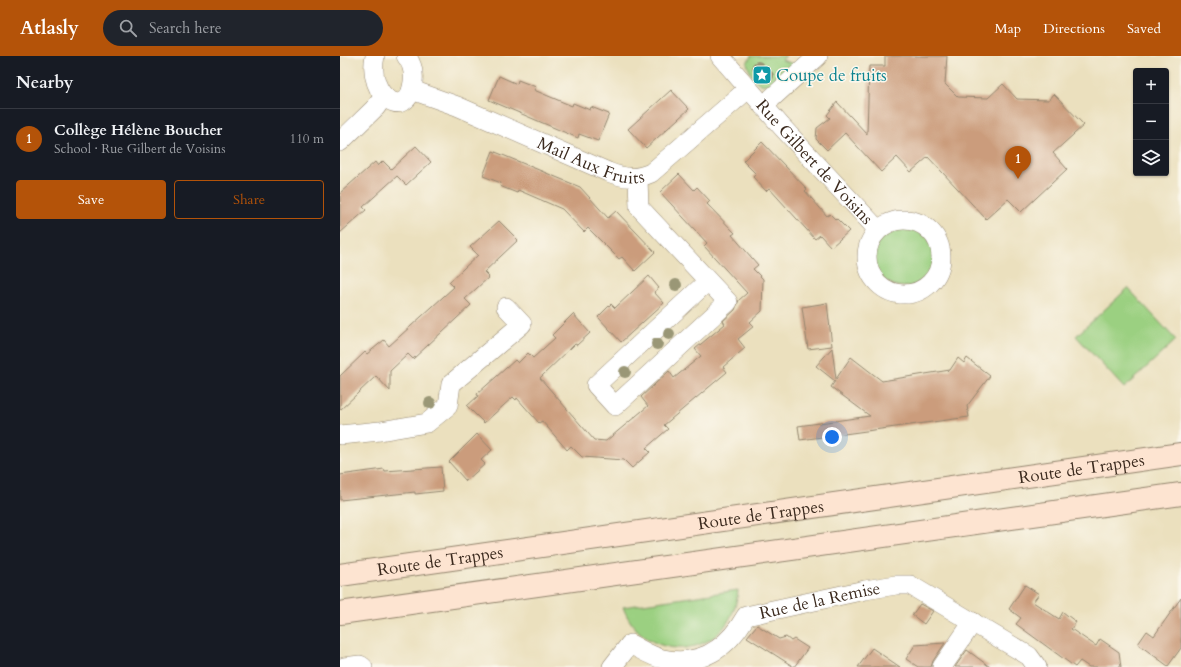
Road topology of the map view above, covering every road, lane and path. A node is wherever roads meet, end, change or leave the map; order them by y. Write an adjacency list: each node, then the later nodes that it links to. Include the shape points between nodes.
1 (406, 56): 6 (street, via 413,71)
2 (818, 56): 8 (street)
3 (725, 58): 5 (street, Rue Gilbert de Voisins)
4 (371, 60): 7 (street, via 374,79)
5 (748, 89): 8 (street, Rue Gilbert de Voisins); 10 (street, Mail Aux Fruits, via 652,173)
6 (412, 90): 7 (street, via 407,98 400,102 391,102); 10 (street, Mail Aux Fruits, via 457,106 622,178)
7 (384, 96): 9 (street, via 376,108)
8 (763, 106): 11 (street, Rue Gilbert de Voisins)
9 (340, 142)
10 (638, 179): 12 (street, via 639,207)
11 (878, 230)
12 (708, 281): 12 (street, via 596,385 615,406 728,302)
13 (506, 307): 14 (street, via 522,324 451,384 448,406 427,423 380,431)
14 (340, 434)
15 (1181, 454): 17 (main road, Route de Trappes)
16 (1181, 494): 18 (main road)
17 (340, 575)
18 (340, 613)
19 (973, 622): 22 (street, Rue de la Remise, via 910,585 896,585 746,616 727,643 697,660 678,662 662,659 630,644); 23 (street); 24 (street, Rue de la Remise, via 1029,656)
20 (344, 667): 21 (street)
21 (363, 667)
22 (612, 667)
23 (942, 667)
24 (1037, 667)

